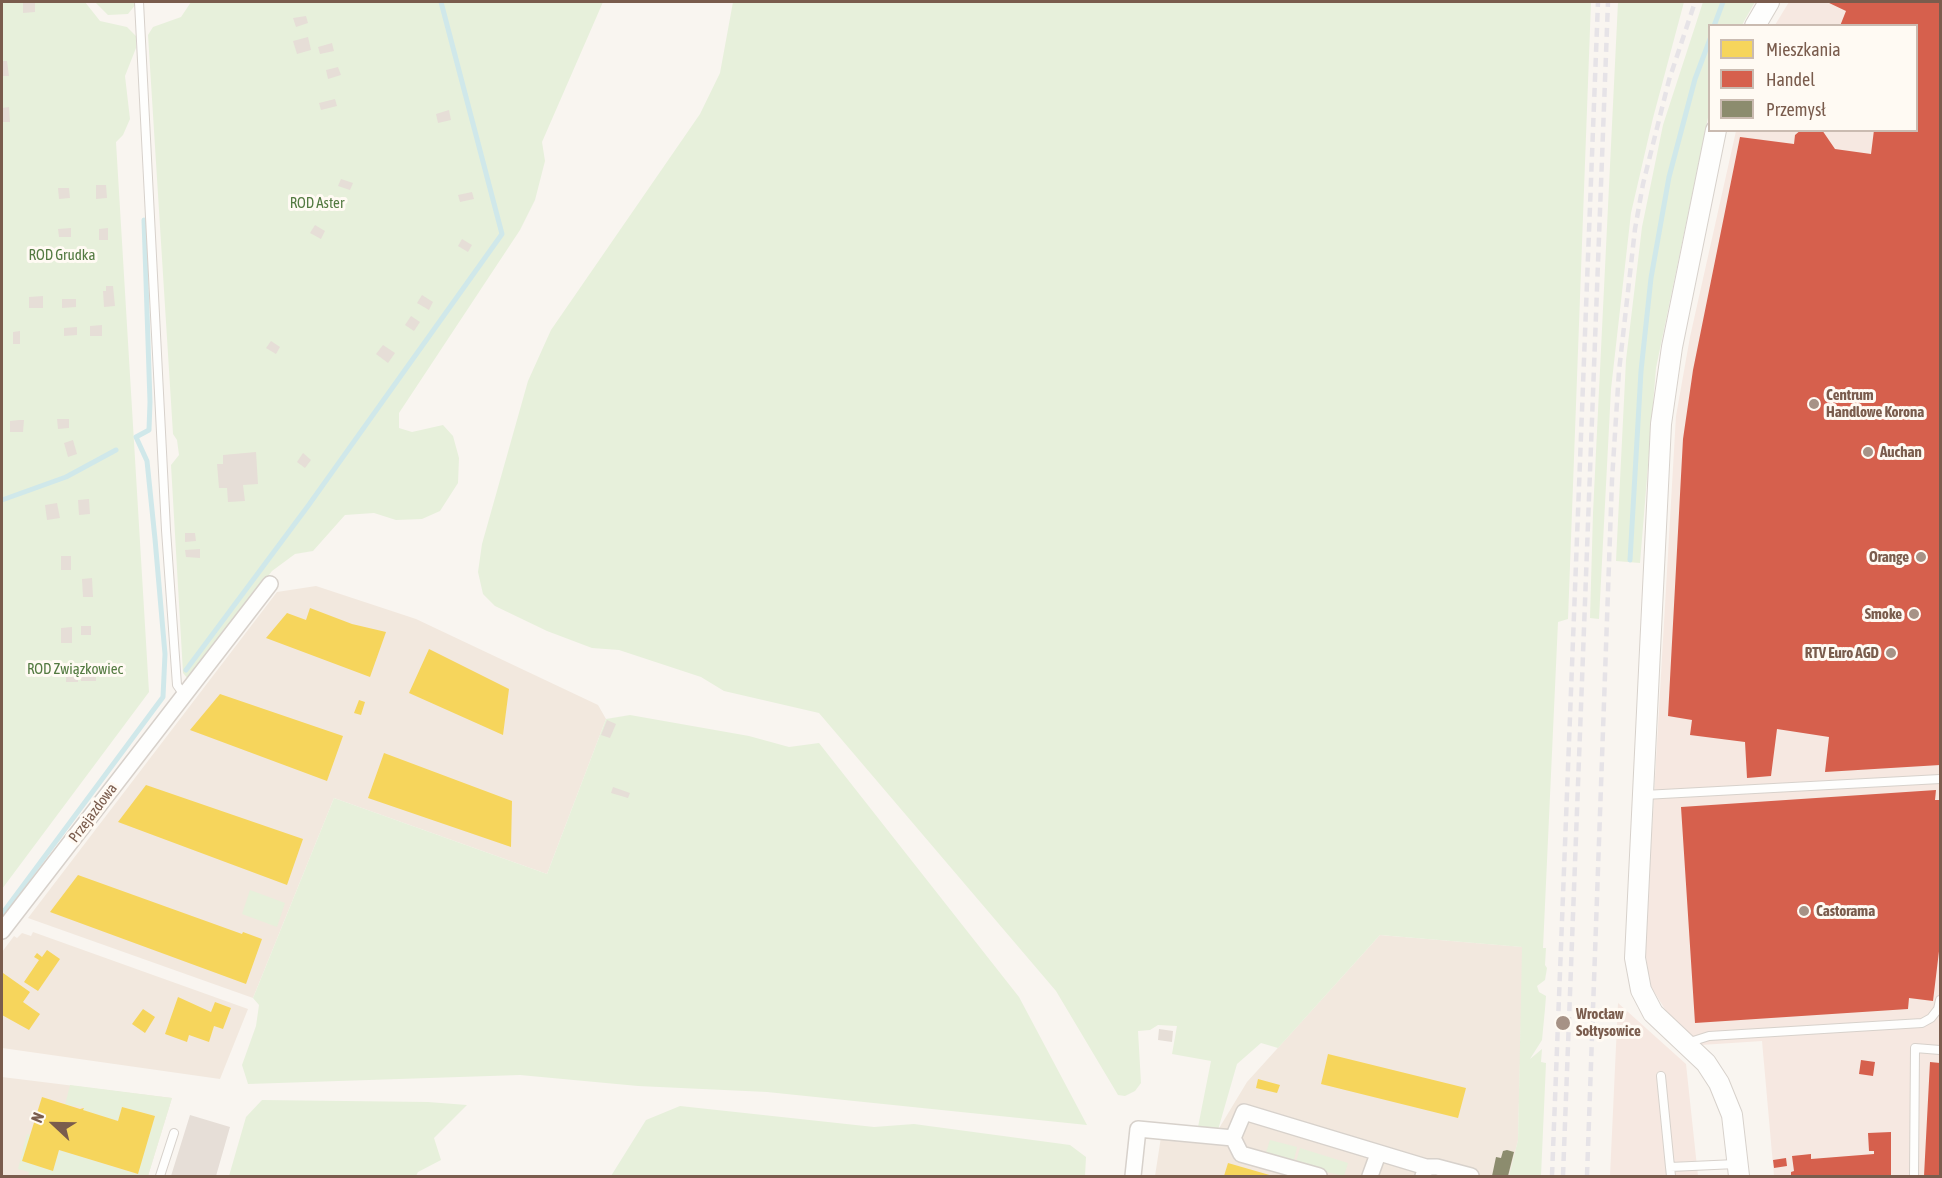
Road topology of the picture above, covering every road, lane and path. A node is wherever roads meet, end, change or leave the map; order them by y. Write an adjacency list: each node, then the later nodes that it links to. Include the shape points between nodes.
1 (139, 2): 6 (lane, via 166,530 177,685)
2 (1769, 2): 3 (street)
3 (1756, 24)
4 (1716, 132): 8 (street, via 1672,347 1661,424)
5 (270, 584): 6 (street, Przejazdowa)
6 (184, 695): 9 (street, Przejazdowa)
7 (1941, 779): 8 (lane)
8 (1642, 795): 11 (street, via 1636,970 1653,1013)
9 (2, 931)
10 (1941, 1000): 11 (lane, via 1931,1018 1922,1023 1709,1036)
11 (1686, 1043): 19 (street, via 1706,1064 1726,1099 1732,1115)
12 (1941, 1050): 26 (lane, via 1916,1048)
13 (1661, 1076): 17 (lane)
14 (174, 1133): 20 (lane)
15 (1233, 1138): 16 (street, via 1244,1112); 21 (street, via 1138,1129); 22 (street, via 1241,1154)
16 (1378, 1154): 18 (street); 23 (street)
17 (1670, 1167): 19 (lane); 25 (lane)
18 (1424, 1172): 24 (street, via 1437,1167)
19 (1738, 1172)
20 (160, 1176)
21 (1133, 1176)
22 (1319, 1176)
23 (1370, 1176)
24 (1471, 1176)
25 (1671, 1176)
26 (1914, 1176)

